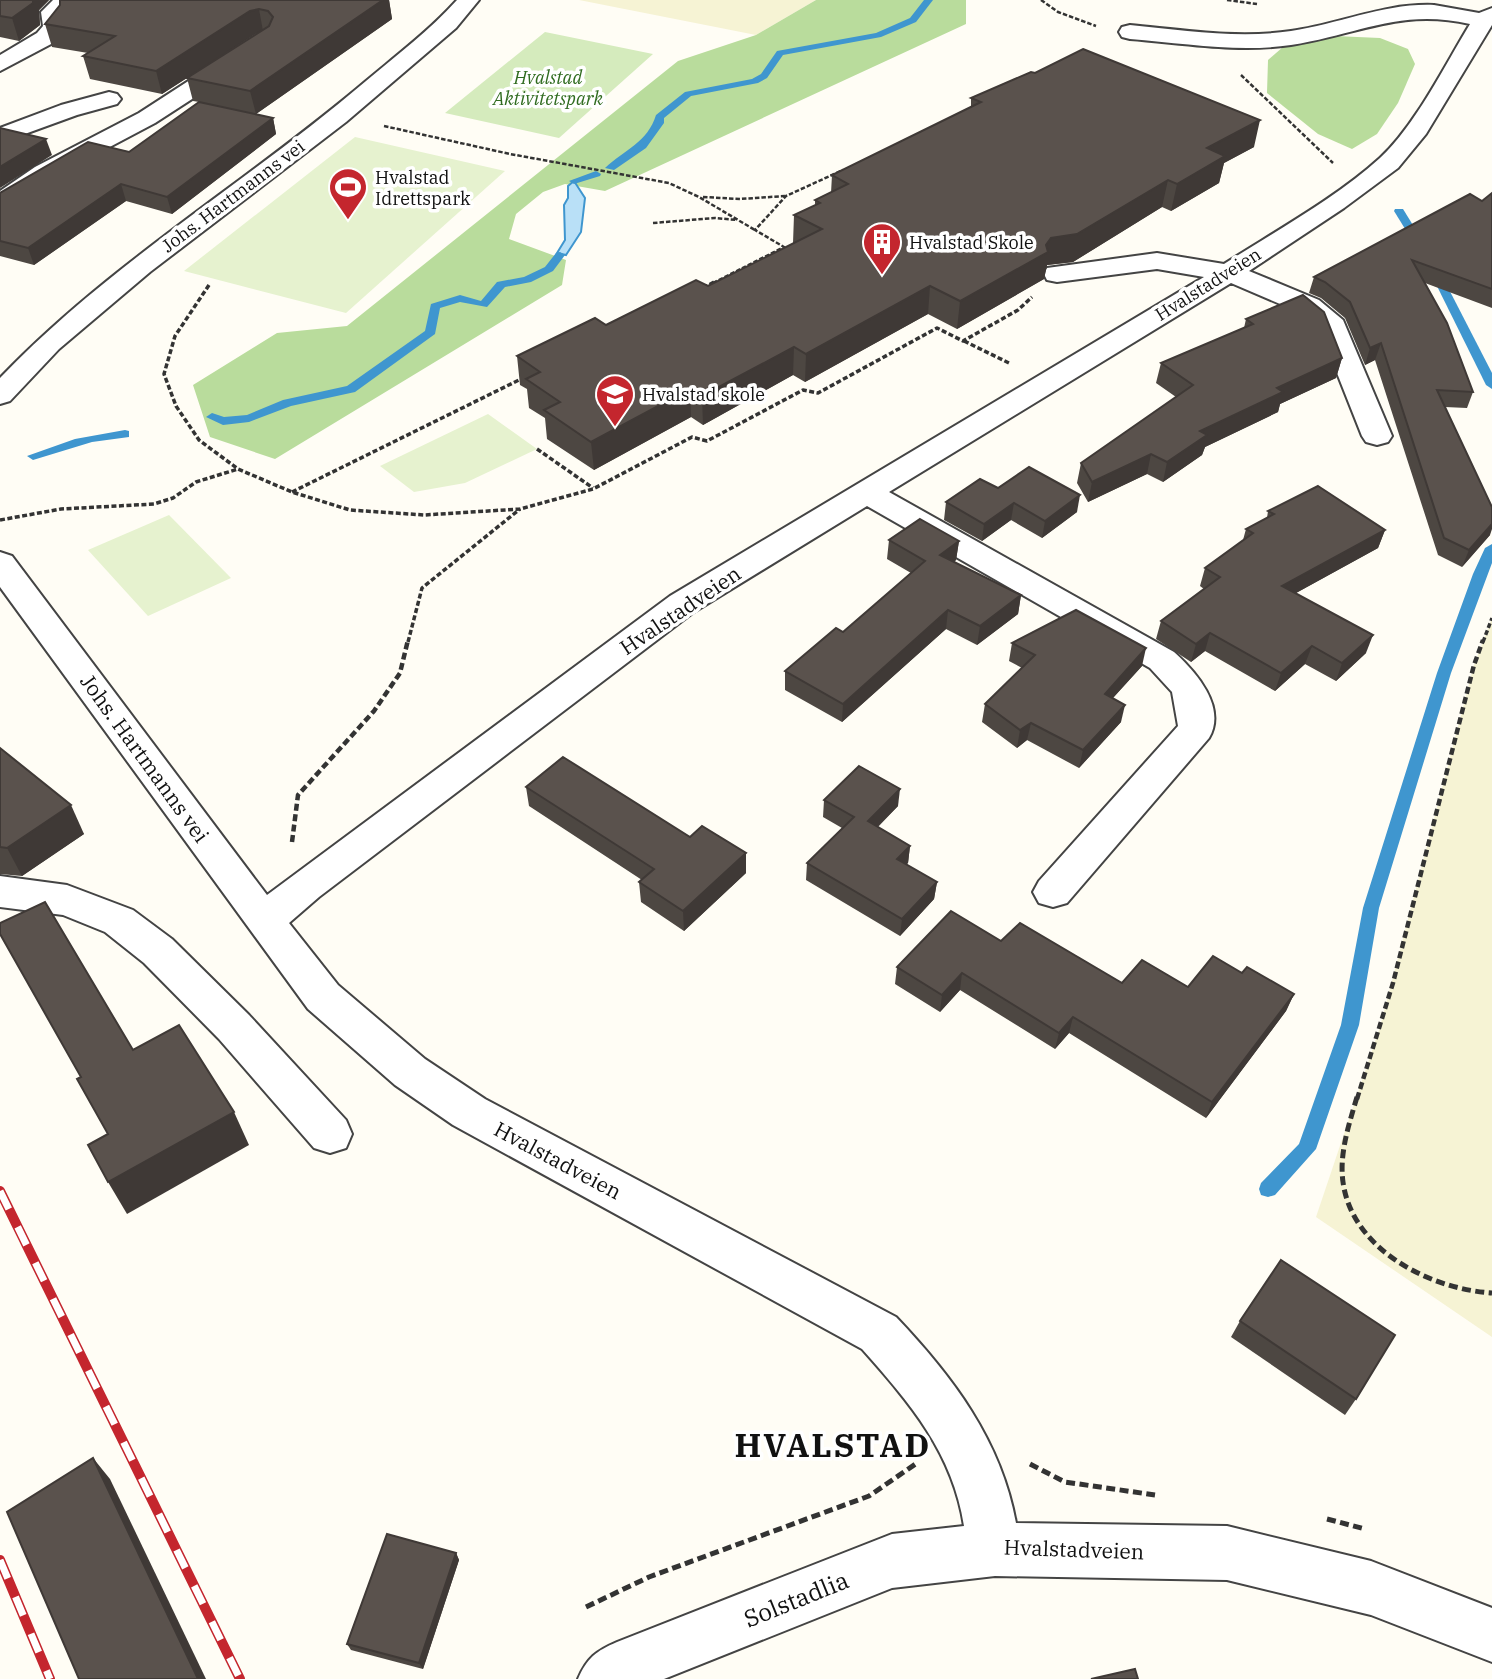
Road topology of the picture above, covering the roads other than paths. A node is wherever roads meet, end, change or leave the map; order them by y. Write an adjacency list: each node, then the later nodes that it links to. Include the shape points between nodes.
1 (65, 0): 6 (street, via 52,12 54,26 45,38)
2 (468, 0): 12 (street, Johs. Hartmanns vei, via 449,23 338,117 48,343)
3 (1488, 17): 4 (street, via 1404,12 1272,40); 10 (street, Hvalstadveien, via 1414,134 1389,163)
4 (1130, 32)
5 (254, 48): 9 (street, via 147,118 44,172)
6 (0, 64)
7 (109, 99): 8 (street)
8 (0, 136)
9 (0, 202)
10 (1229, 273): 11 (street, via 1157,261); 13 (street, via 1308,306 1333,326); 14 (street, Hvalstadveien)
11 (1056, 274)
12 (0, 395)
13 (1377, 436)
14 (867, 493): 17 (street, via 1162,660 1196,703 1196,729); 18 (street, Hvalstadveien, via 682,604)
15 (0, 563): 18 (street, Johs. Hartmanns vei)
16 (0, 891): 19 (street, via 67,900 120,921 158,951)
17 (1053, 892)
18 (264, 921): 20 (street, Hvalstadveien, via 324,997 410,1072 460,1105 879,1333 917,1374 968,1451 981,1482)
19 (330, 1134)
20 (995, 1549): 21 (street, Hvalstadveien, via 1227,1553 1371,1588); 22 (street, Solstadlia, via 892,1561 617,1670)
21 (1492, 1635)
22 (606, 1679)

